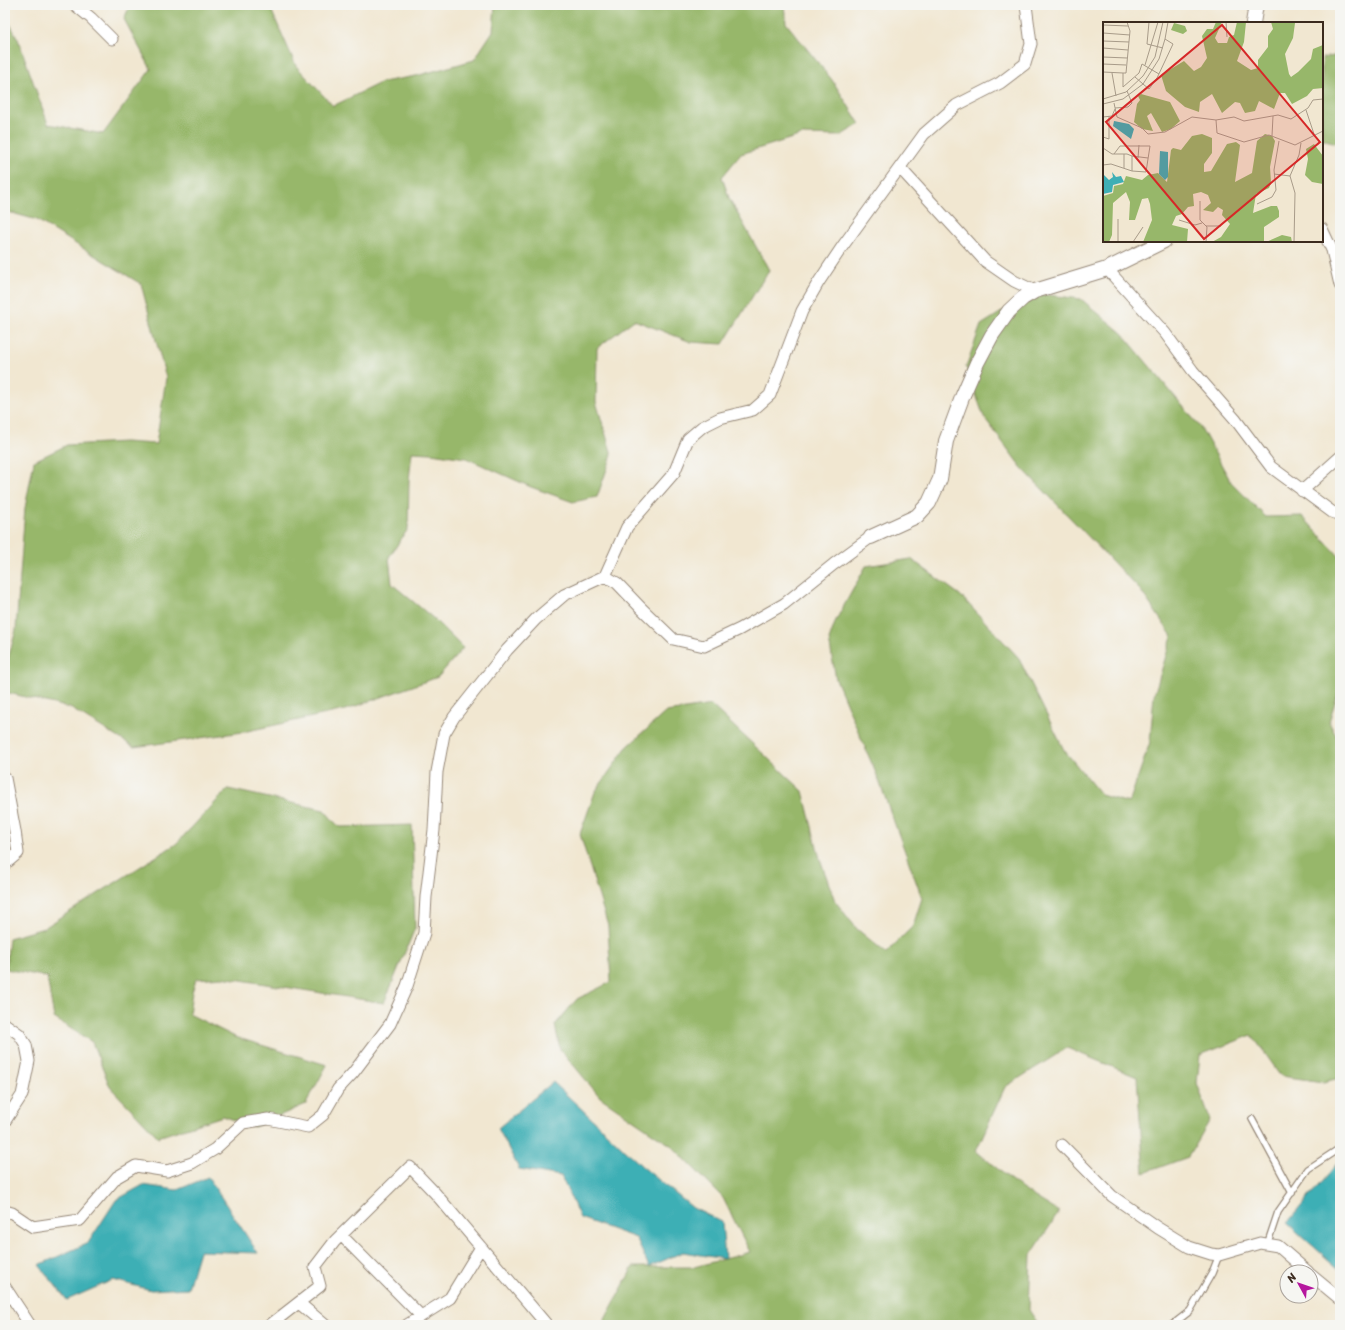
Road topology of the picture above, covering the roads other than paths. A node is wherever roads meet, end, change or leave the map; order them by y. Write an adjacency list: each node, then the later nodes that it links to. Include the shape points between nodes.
1 (74, 5): 5 (street)
2 (1026, 5): 6 (street, via 1031,44 1025,64 1000,83 957,105 924,134)
3 (1256, 5): 4 (street)
4 (1253, 22)
5 (112, 39)
6 (900, 168): 11 (street, via 985,261 1014,281); 16 (street, via 818,283 802,311 770,395 753,410 720,418 702,427 688,439 674,473 627,527)
7 (1323, 231): 10 (street, via 1332,250)
8 (1162, 242): 9 (street)
9 (1107, 269): 11 (street); 13 (street, via 1165,333 1271,468)
10 (1340, 285)
11 (1035, 291): 15 (street, via 1008,311 977,363 946,441 940,479 929,503 917,516)
12 (1340, 457): 13 (street)
13 (1302, 491): 14 (street)
14 (1340, 515)
15 (871, 537): 16 (street, via 784,604 704,646 673,639 617,583)
16 (605, 576): 25 (street, via 564,595 536,619 502,656 454,717 444,734 437,772 434,830 422,941 407,986 390,1024 338,1090 323,1115 308,1127 268,1119 243,1123 215,1149 192,1163 167,1171 136,1166 118,1177 80,1220 33,1227)
17 (5, 778): 18 (street, via 18,853)
18 (5, 864)
19 (5, 1024): 21 (street, via 19,1034 26,1045 29,1061 22,1095)
20 (1252, 1119): 24 (lane)
21 (5, 1121)
22 (1062, 1145): 29 (street, via 1112,1196 1129,1208 1189,1247)
23 (1340, 1148): 24 (lane, via 1308,1169)
24 (1292, 1193): 27 (lane, via 1278,1212)
25 (5, 1211)
26 (341, 1235): 28 (street, via 410,1167); 34 (street, via 316,1267 320,1286); 35 (street)
27 (1268, 1245): 29 (street, via 1260,1244); 30 (street, via 1278,1246)
28 (481, 1247): 35 (street, via 450,1298); 40 (street)
29 (1219, 1255): 41 (lane, via 1212,1273 1190,1311)
30 (1299, 1264)
31 (1319, 1281): 33 (street)
32 (5, 1287): 36 (street)
33 (1340, 1299)
34 (299, 1303): 37 (street); 38 (street)
35 (422, 1316): 39 (street)
36 (30, 1325)
37 (270, 1325)
38 (325, 1325)
39 (407, 1325)
40 (547, 1325)
41 (1172, 1325)

